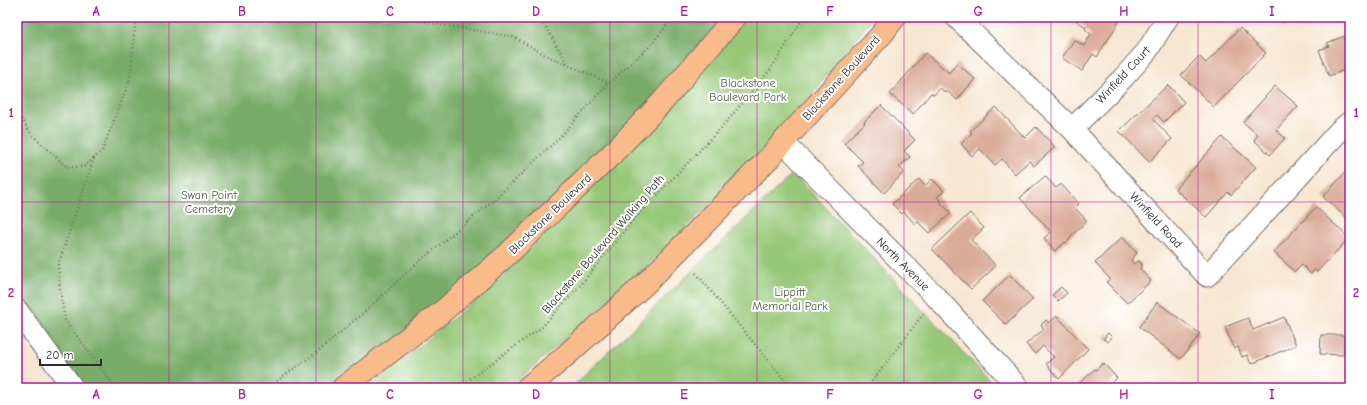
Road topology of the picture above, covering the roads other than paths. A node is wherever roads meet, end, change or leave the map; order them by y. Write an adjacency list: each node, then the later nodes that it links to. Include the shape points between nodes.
1 (735, 17): 10 (main road, Blackstone Boulevard, via 663,101 509,253 443,311)
2 (895, 17): 7 (main road, Blackstone Boulevard)
3 (956, 17): 6 (street, Winfield Road)
4 (1168, 17): 6 (street, Winfield Court, via 1147,51)
5 (1350, 122): 6 (street, Winfield Road, via 1207,276)
6 (1072, 129)
7 (783, 142): 11 (main road, Blackstone Boulevard, via 646,283); 12 (street, North Avenue, via 936,297)
8 (17, 310): 9 (street)
9 (73, 388)
10 (343, 388)
11 (527, 388)
12 (1019, 388)

